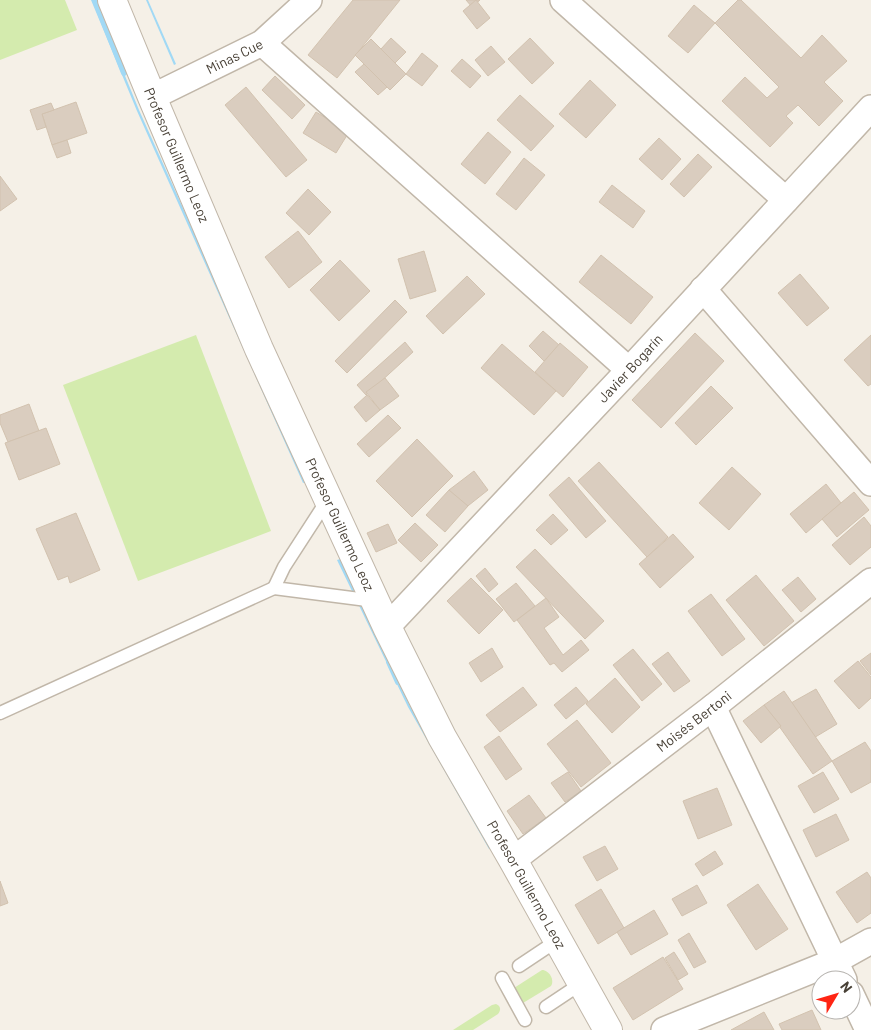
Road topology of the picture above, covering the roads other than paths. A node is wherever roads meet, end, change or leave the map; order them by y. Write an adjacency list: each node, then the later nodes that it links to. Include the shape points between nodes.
1 (112, 0): 5 (street, Profesor Guillermo Leoz)
2 (309, 0): 4 (street, Minas Cue)
3 (564, 0): 7 (street)
4 (262, 43): 5 (street, Minas Cue); 9 (street)
5 (152, 97): 11 (street, Profesor Guillermo Leoz, via 259,349)
6 (871, 108): 7 (street, Javier Bogarín)
7 (786, 200): 8 (street, Javier Bogarín)
8 (703, 289): 9 (street, Javier Bogarín); 10 (street)
9 (629, 370): 15 (street, Javier Bogarín)
10 (871, 483)
11 (328, 499): 13 (lane); 14 (street, Profesor Guillermo Leoz)
12 (871, 581): 16 (street, Moisés Bertoni)
13 (274, 588): 14 (lane); 17 (lane)
14 (375, 601): 15 (street, Profesor Guillermo Leoz)
15 (387, 627): 18 (street, Profesor Guillermo Leoz, via 442,737)
16 (712, 707): 18 (street, Moisés Bertoni); 22 (street)
17 (0, 712)
18 (513, 860): 19 (street, Profesor Guillermo Leoz)
19 (558, 940): 21 (lane); 25 (street, Profesor Guillermo Leoz)
20 (871, 941): 22 (street)
21 (519, 966)
22 (839, 970)
23 (502, 978): 28 (lane)
24 (811, 980): 30 (street)
25 (582, 983): 26 (lane); 29 (street, Profesor Guillermo Leoz)
26 (546, 1007)
27 (861, 1015): 31 (street)
28 (525, 1020)
29 (608, 1030)
30 (664, 1030)
31 (868, 1030)

